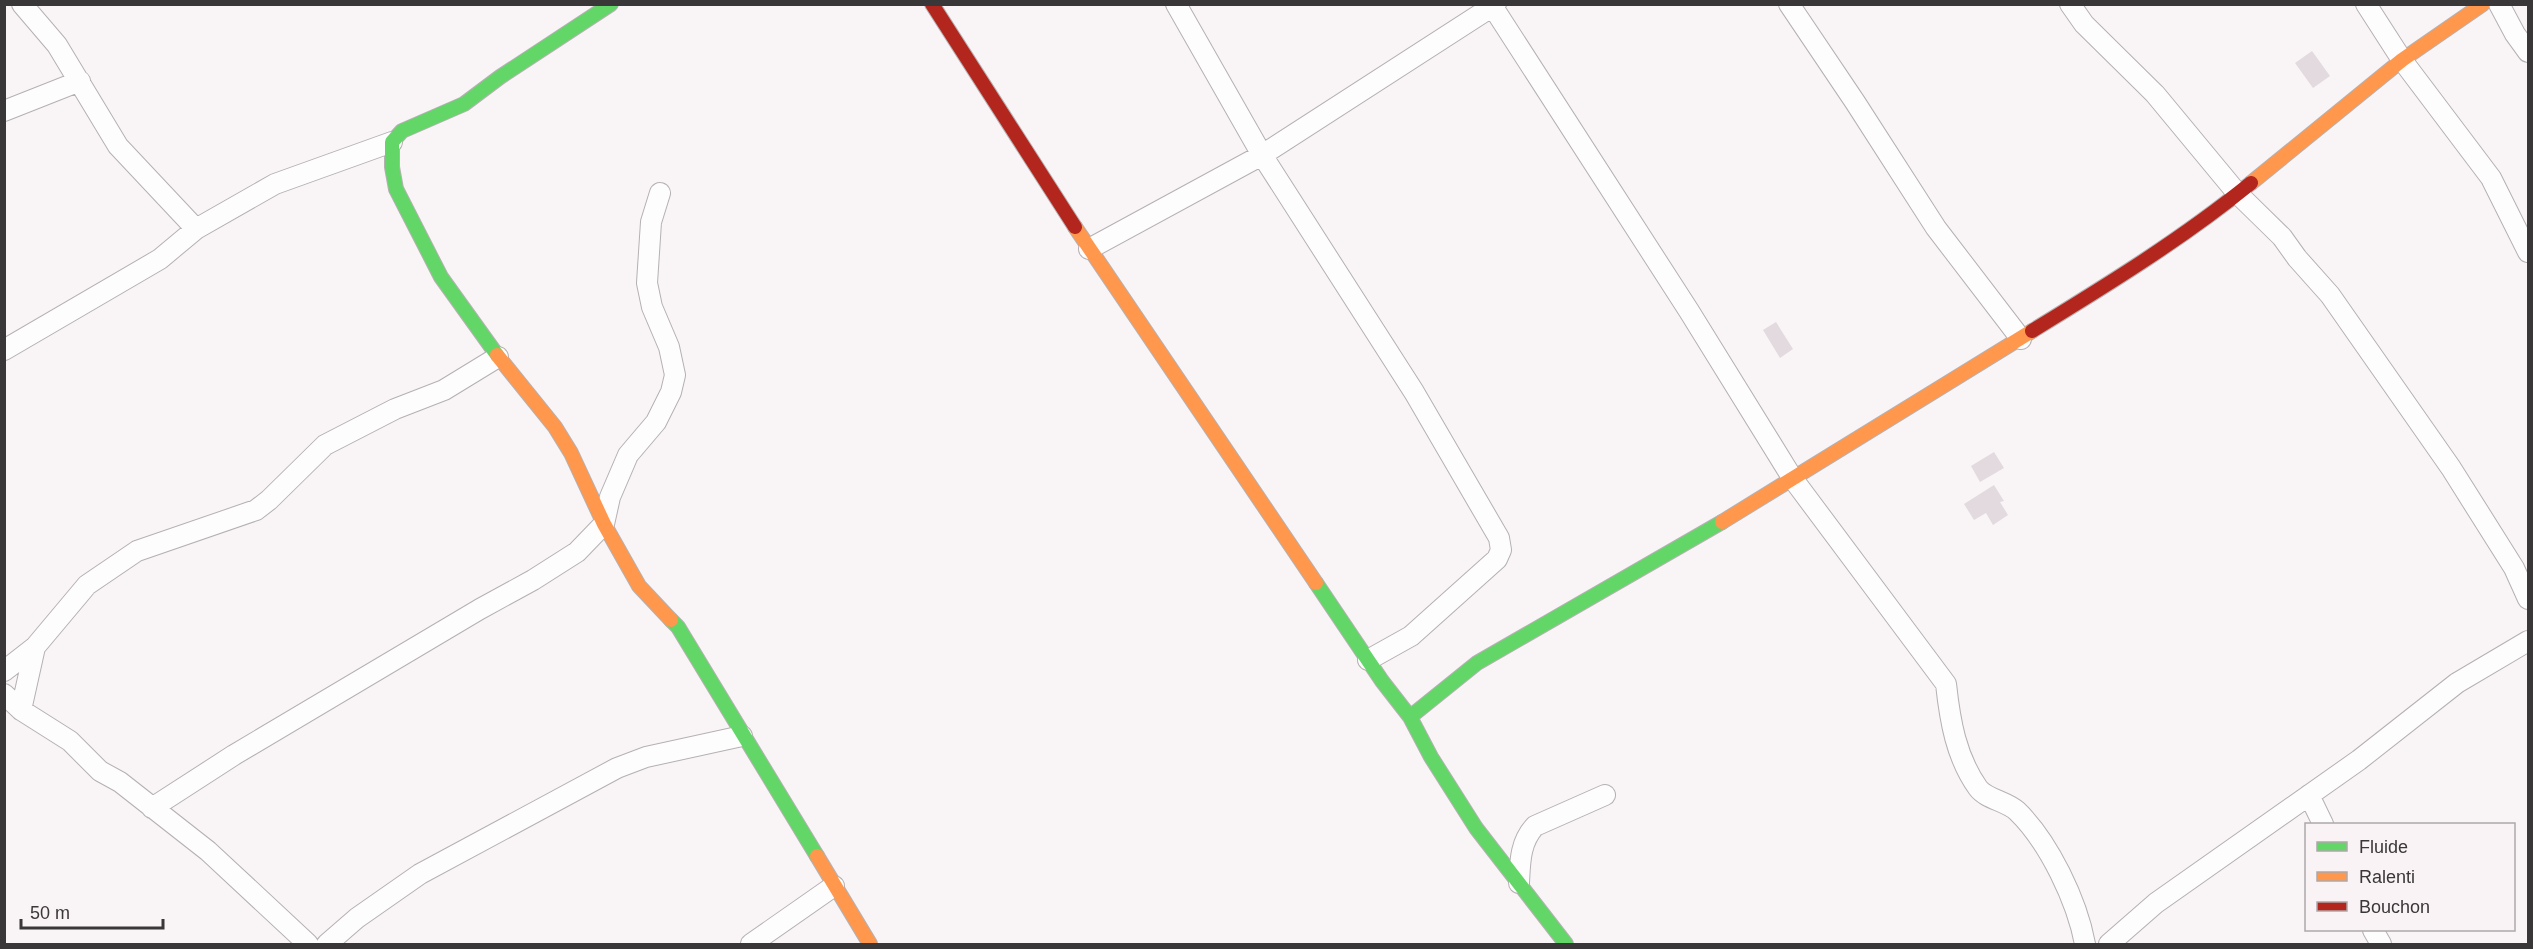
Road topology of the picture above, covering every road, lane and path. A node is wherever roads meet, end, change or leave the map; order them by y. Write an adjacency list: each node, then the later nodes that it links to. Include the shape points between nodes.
1 (22, 4): 13 (street, via 57,45)
2 (611, 4): 15 (street, via 464,104 402,131)
3 (932, 4): 20 (street)
4 (1176, 4): 16 (street)
5 (1789, 4): 22 (street, via 1936,228)
6 (2070, 4): 18 (street, via 2084,24 2155,94)
7 (2366, 4): 12 (street)
8 (2483, 4): 12 (street)
9 (2499, 4): 11 (street)
10 (1493, 5): 16 (street); 25 (street)
11 (2529, 52)
12 (2402, 60): 18 (street); 21 (street, via 2491,178)
13 (80, 81): 14 (street); 19 (street, via 118,146)
14 (4, 111)
15 (392, 142): 19 (street, via 275,184); 24 (street, via 396,189 441,277)
16 (1262, 155): 20 (street); 30 (street, via 1414,392 1499,538 1501,550 1497,559 1411,636)
17 (660, 193): 26 (street, via 651,222 646,283 675,375 656,422 628,455 609,497)
18 (2237, 193): 22 (street, via 2144,262); 27 (street, via 2282,237 2344,314 2451,468)
19 (196, 229): 23 (street, via 160,259)
20 (1089, 249): 30 (street)
21 (2529, 252)
22 (2021, 339): 25 (street)
23 (4, 350)
24 (498, 357): 26 (street, via 555,427); 29 (street, via 444,390 395,409 325,445 256,510 137,551 87,585)
25 (1793, 479): 34 (street, via 1477,663); 48 (street, via 1946,684 1950,722 1965,768 1980,791 2016,811 2046,849 2074,905)
26 (604, 524): 35 (street, via 639,586 678,627); 38 (street, via 578,552 234,755)
27 (2529, 599)
28 (2529, 641): 37 (street, via 2457,683)
29 (35, 647): 31 (street); 33 (street)
30 (1368, 660): 34 (street)
31 (4, 670)
32 (4, 694): 33 (street)
33 (21, 710): 38 (street, via 70,741 100,771)
34 (1410, 717): 40 (street, via 1476,828)
35 (742, 736): 41 (street); 44 (street, via 646,757 617,768 420,874 357,918)
36 (1605, 795): 40 (street, via 1535,826 1527,835 1521,855)
37 (2309, 795): 39 (street); 49 (street, via 2156,903)
38 (152, 808): 43 (street, via 208,851)
39 (2322, 823)
40 (1519, 883): 47 (street)
41 (834, 886): 45 (street); 46 (street)
42 (2373, 931): 50 (street)
43 (308, 945)
44 (327, 945)
45 (751, 945)
46 (870, 945)
47 (1566, 945)
48 (2085, 945)
49 (2109, 945)
50 (2380, 945)

